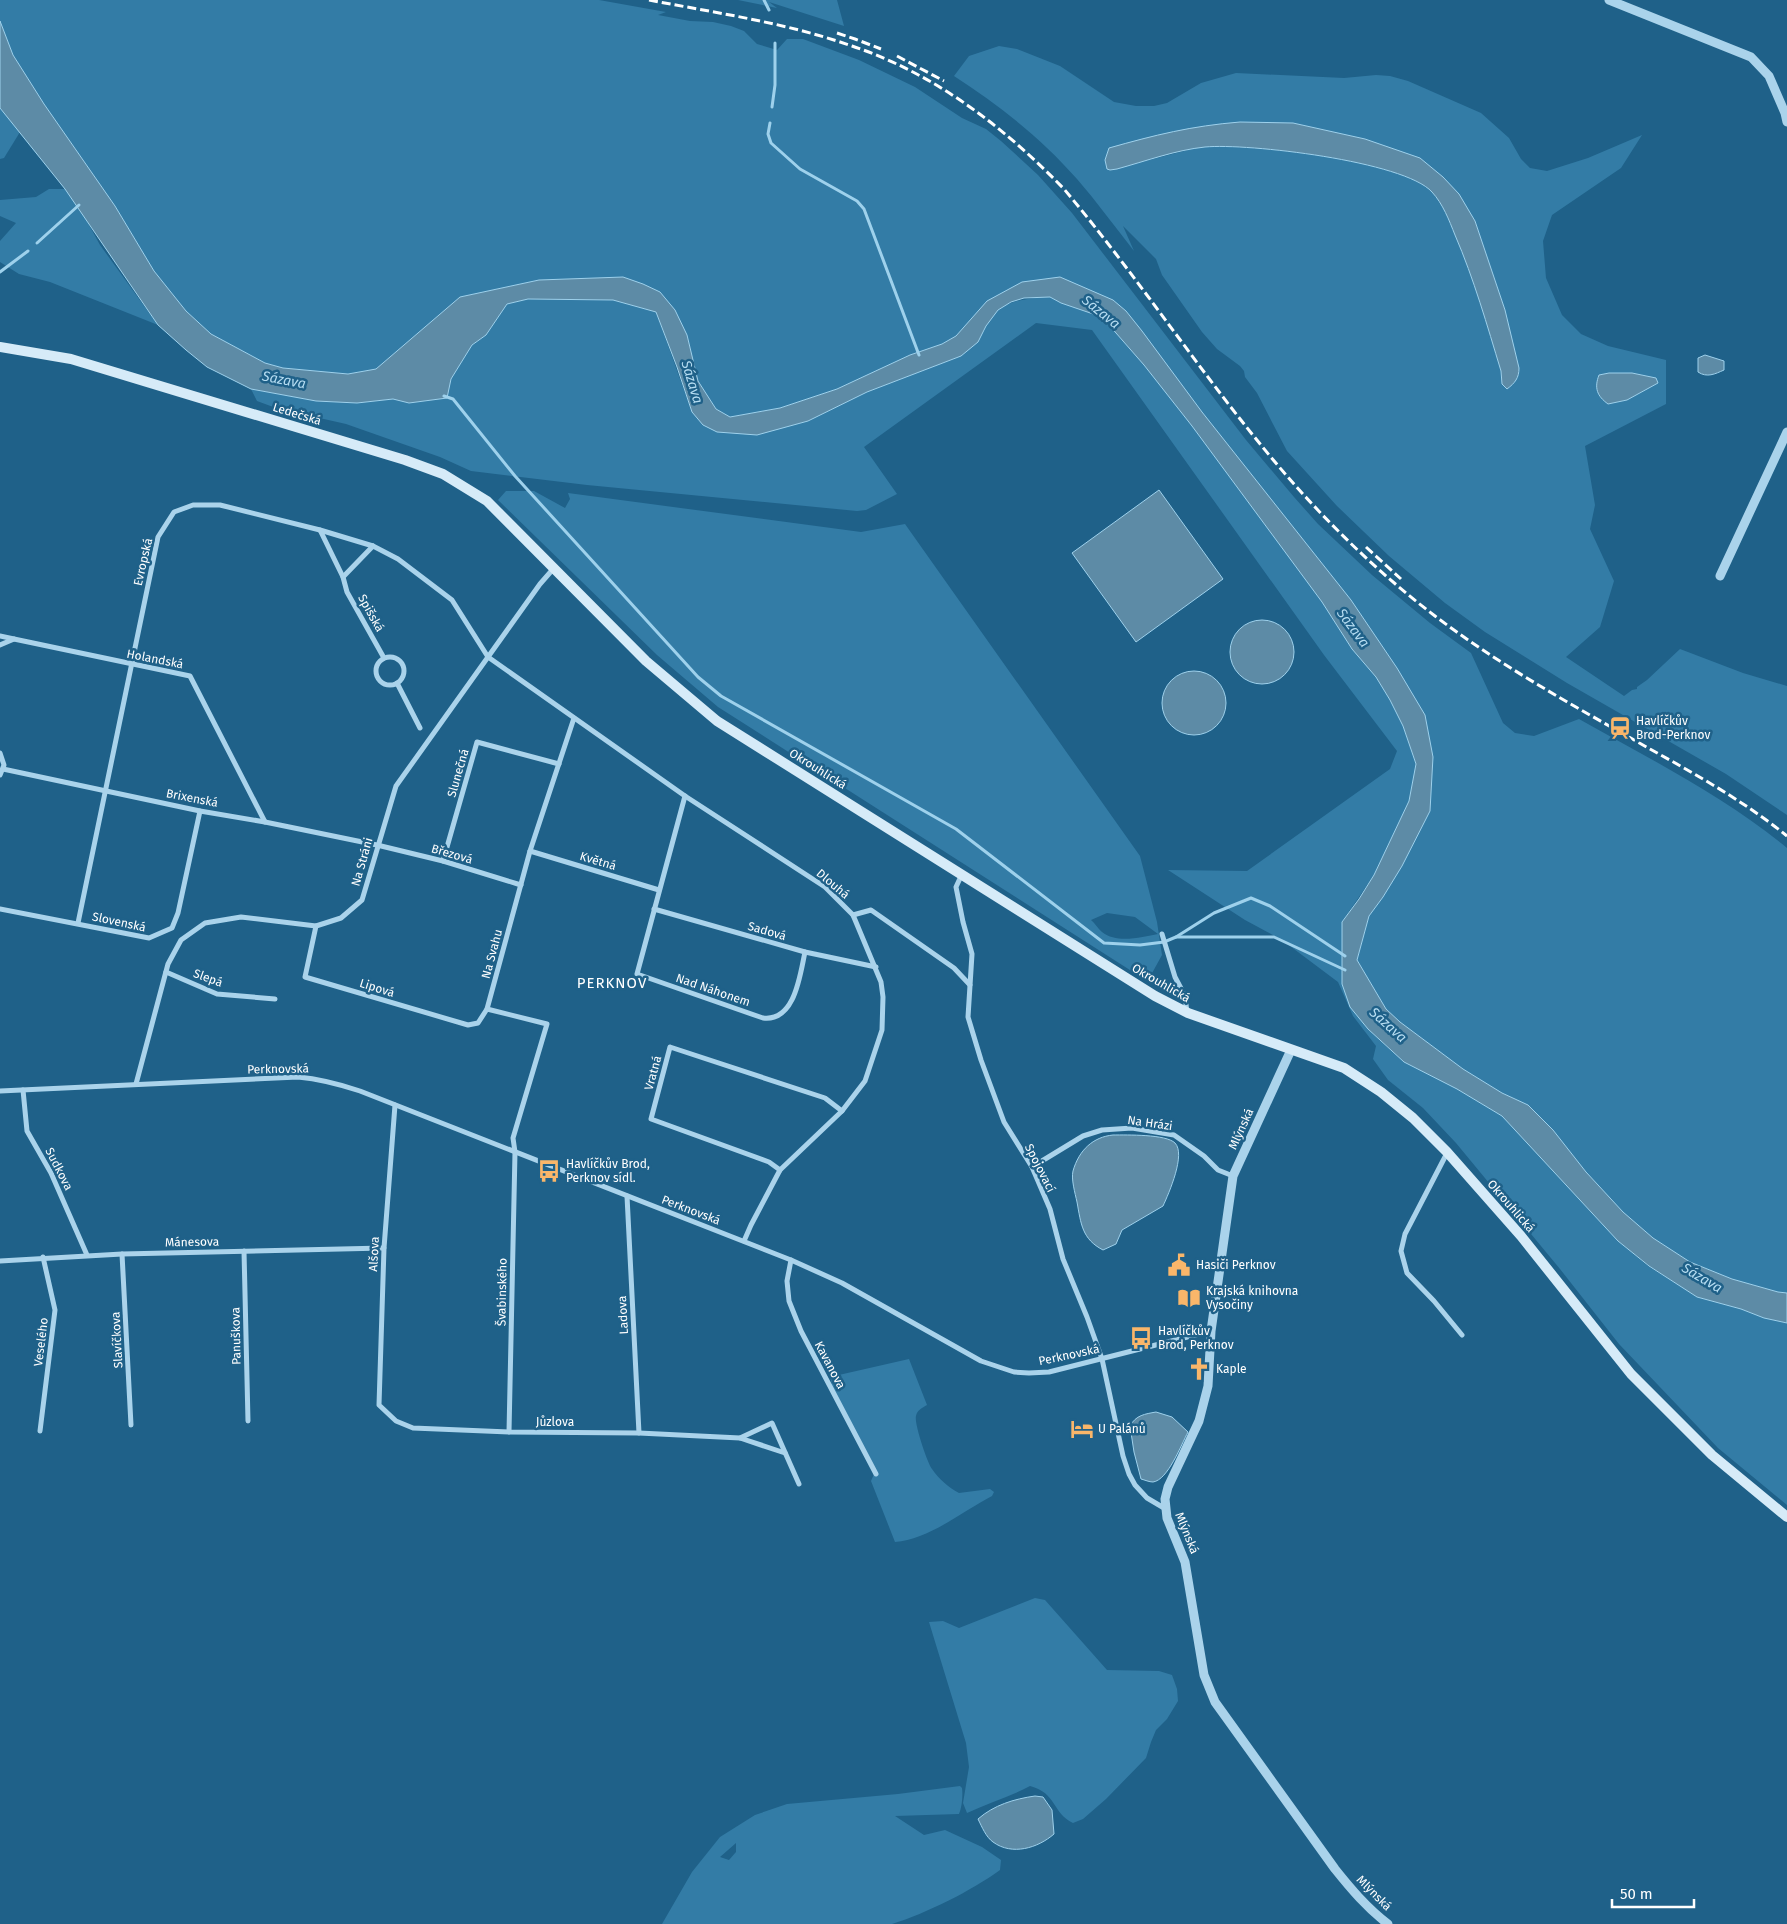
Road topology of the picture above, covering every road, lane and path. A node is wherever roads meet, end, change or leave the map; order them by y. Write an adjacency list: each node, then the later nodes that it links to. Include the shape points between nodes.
1 (1610, 0): 2 (street, via 1751,57 1769,76)
2 (1787, 122)
3 (0, 348): 7 (main road, Ledečská, via 71,359 443,474 487,501)
4 (1787, 432): 8 (street)
5 (320, 530): 6 (street, Evropská); 9 (street, Spišská); 15 (street, Evropská, via 220,505 192,504 174,512 158,537)
6 (373, 546): 9 (street); 13 (street, Evropská, via 398,559 452,600)
7 (554, 567): 13 (street, Na Stráni); 30 (main road, Okrouhlická, via 646,661 717,721)
8 (1720, 576)
9 (343, 577): 14 (street, Spišská)
10 (0, 636): 11 (street, Holandská)
11 (14, 639): 12 (street); 15 (street, Holandská)
12 (0, 645)
13 (488, 657): 17 (street, Dlouhá); 27 (street, Na Stráni, via 396,786)
14 (384, 658): 16 (street, via 400,660 403,676); 16 (street, via 377,667 377,676 386,684)
15 (132, 664): 23 (street, Evropská); 26 (street, Holandská, via 190,676)
16 (397, 683): 18 (street)
17 (574, 718): 20 (street, Na Svahu); 24 (street, Dlouhá)
18 (420, 728)
19 (0, 753): 21 (street)
20 (559, 764): 28 (street, Na Svahu); 29 (street, Slunečná, via 477,742)
21 (4, 769): 22 (street); 23 (street, Brixenská)
22 (0, 775)
23 (106, 791): 25 (street, Brixenská); 36 (street, Evropská)
24 (685, 796): 32 (street); 35 (street, Dlouhá, via 825,887)
25 (200, 811): 26 (street, Brixenská); 36 (street, Slovenská, via 172,928 149,938)
26 (265, 822): 27 (street, Brixenská)
27 (377, 845): 29 (street, Březová); 37 (street, Na Stráni, via 362,900 341,918)
28 (530, 851): 31 (street, Na Svahu); 32 (street, Květná)
29 (443, 861): 31 (street, Březová)
30 (962, 873): 42 (street, Spojovací, via 956,887 972,954); 45 (main road, Okrouhlická)
31 (522, 885): 44 (street, Na Svahu)
32 (659, 890): 34 (street)
33 (0, 909): 36 (street, Slovenská)
34 (654, 909): 39 (street, Sadová); 39 (street, Nad Náhonem, via 637,974 763,1018 780,1015 790,1003)
35 (853, 915): 40 (street, Dlouhá); 42 (street, via 871,910 954,968)
36 (78, 923)
37 (316, 926): 41 (street, Na Stráni, via 241,917 205,923 181,940); 44 (street, Lipová, via 305,977 468,1025 478,1023)
38 (1162, 934): 45 (street)
39 (805, 952): 40 (street, Sadová)
40 (876, 967): 51 (street, Dlouhá, via 883,997 882,1030 865,1081)
41 (166, 972): 43 (street, Slepá, via 217,994); 47 (street, Na Stráni)
42 (970, 985): 54 (street, Spojovací, via 968,1017 981,1060 1004,1122)
43 (275, 999)
44 (487, 1009): 52 (street, via 548,1024 513,1138)
45 (1188, 1013): 46 (main road, Okrouhlická)
46 (1291, 1050): 53 (main road, Okrouhlická, via 1344,1068 1374,1087 1414,1118); 56 (street, Mlýnská)
47 (136, 1084): 48 (street, Perknovská); 50 (street, Perknovská, via 308,1078 334,1083)
48 (23, 1090): 49 (street, Perknovská); 62 (street, Sudkova, via 27,1131 51,1173)
49 (0, 1091)
50 (394, 1105): 52 (street, Perknovská); 59 (street, Alšova)
51 (842, 1111): 55 (street, Dlouhá); 55 (street, Vratná, via 825,1098 670,1047 651,1119 769,1162)
52 (515, 1152): 57 (street, Perknovská); 73 (street, Švabinského)
53 (1447, 1152): 67 (street, via 1405,1234 1401,1250 1407,1273); 80 (main road, Okrouhlická, via 1521,1236 1631,1374 1712,1455)
54 (1032, 1168): 56 (street, Na Hrázi, via 1083,1136 1102,1130 1132,1128 1174,1135 1218,1170); 68 (street, Spojovací, via 1050,1209 1063,1259)
55 (780, 1170): 58 (street, Dlouhá)
56 (1233, 1176): 66 (street, Mlýnská)
57 (627, 1196): 58 (street, Perknovská); 74 (street, Ladova)
58 (744, 1241): 64 (street, Perknovská)
59 (384, 1248): 60 (street, Mánesova); 69 (street, Alšova)
60 (244, 1251): 61 (street, Mánesova); 70 (street, Panuškova)
61 (122, 1254): 62 (street, Mánesova); 71 (street, Slavíčkova)
62 (87, 1255): 63 (street, Mánesova)
63 (43, 1257): 65 (street, Mánesova); 72 (street, Veselého, via 55,1310)
64 (792, 1260): 68 (street, Perknovská, via 842,1283 999,1368 1029,1374); 77 (street, Kavanova, via 789,1300 801,1331)
65 (0, 1261)
66 (1211, 1332): 68 (street, Perknovská); 79 (street, Mlýnská, via 1208,1386 1199,1421 1168,1487)
67 (1462, 1335)
68 (1102, 1359): 79 (street, Spojovací, via 1128,1474 1147,1498)
69 (379, 1404): 73 (street, Jůzlova, via 396,1421 413,1428)
70 (248, 1421)
71 (131, 1425)
72 (40, 1431)
73 (509, 1432): 74 (street, Jůzlova)
74 (639, 1433): 75 (street, Jůzlova)
75 (740, 1438): 76 (street, Jůzlova); 76 (street, Jůzlova, via 772,1424)
76 (785, 1453): 78 (street, Jůzlova)
77 (876, 1474)
78 (799, 1484)
79 (1164, 1508): 81 (street, Mlýnská, via 1186,1562 1204,1675 1215,1702 1335,1869 1355,1894)
80 (1787, 1517)
81 (1388, 1924)

